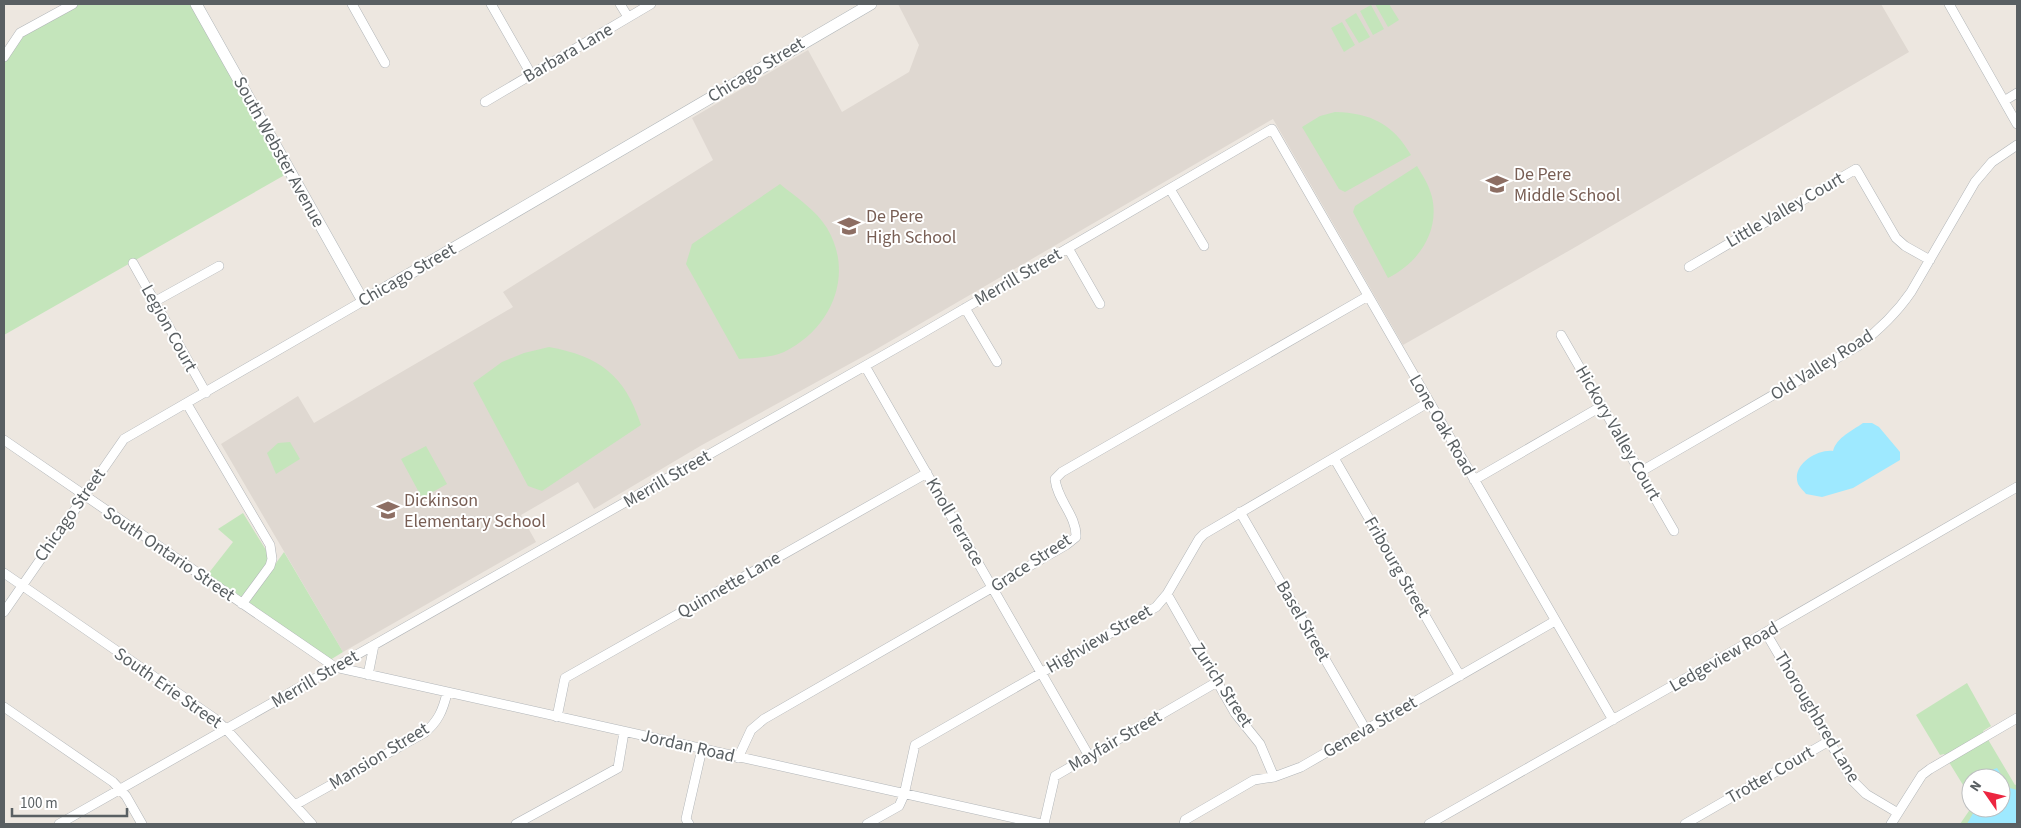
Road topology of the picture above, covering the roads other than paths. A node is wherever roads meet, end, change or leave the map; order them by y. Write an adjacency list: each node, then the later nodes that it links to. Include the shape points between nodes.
1 (73, 4): 10 (street)
2 (196, 4): 28 (street, South Webster Avenue)
3 (352, 4): 12 (street)
4 (491, 4): 13 (street)
5 (620, 4): 9 (street)
6 (651, 4): 9 (street, Barbara Lane)
7 (871, 4): 28 (street, Chicago Street)
8 (1949, 4): 15 (street)
9 (628, 17): 13 (street, Barbara Lane)
10 (8, 43): 11 (street)
11 (4, 57)
12 (385, 63)
13 (531, 74): 16 (street, Barbara Lane)
14 (2017, 93): 15 (street)
15 (2004, 101): 17 (street)
16 (484, 102)
17 (2017, 124)
18 (1272, 129): 20 (street, Merrill Street); 27 (street, Lone Oak Road)
19 (2017, 145): 23 (street, Old Valley Road, via 1992,162 1978,178)
20 (1170, 189): 21 (street); 22 (street, Merrill Street)
21 (1204, 246)
22 (1068, 248): 30 (street); 31 (street, Merrill Street)
23 (1930, 260): 26 (street, Little Valley Court, via 1896,238 1856,169); 41 (street, Old Valley Road, via 1901,307 1876,333)
24 (132, 263): 29 (street, Legion Court)
25 (218, 266): 29 (street)
26 (1689, 267)
27 (1368, 296): 36 (street, Lone Oak Road); 50 (street, Grace Street, via 1062,472 1055,479 1056,488 1076,528 1076,537)
28 (363, 301): 35 (street, Chicago Street)
29 (154, 302): 35 (street, Legion Court)
30 (1100, 304)
31 (965, 308): 33 (street); 34 (street, Merrill Street)
32 (1561, 335): 38 (street, Hickory Valley Court)
33 (997, 362)
34 (865, 366): 42 (street, Knoll Terrace); 56 (street, Merrill Street)
35 (206, 393): 37 (street, Chicago Street)
36 (1429, 402): 40 (street, Highview Street); 43 (street, Lone Oak Road)
37 (186, 404): 45 (street, Chicago Street, via 124,439); 52 (street, via 270,545 270,566)
38 (1602, 406): 41 (street, Hickory Valley Court); 43 (street)
39 (4, 440): 45 (street, South Ontario Street)
40 (1334, 458): 46 (street, Highview Street); 60 (street, Fribourg Street)
41 (1640, 472): 47 (street, Hickory Valley Court)
42 (927, 473): 50 (street, Knoll Terrace); 64 (street, Quinnette Lane, via 565,678)
43 (1474, 480): 54 (street, Lone Oak Road)
44 (2017, 487): 55 (street, Ledgeview Road)
45 (84, 496): 49 (street, Chicago Street); 52 (street, South Ontario Street)
46 (1240, 512): 51 (street, Highview Street, via 1199,539); 68 (street, Basel Street)
47 (1674, 531)
48 (4, 574): 49 (street, South Erie Street)
49 (22, 586): 53 (street, Chicago Street); 67 (street, South Erie Street)
50 (993, 588): 58 (street, Knoll Terrace); 73 (street, Grace Street, via 764,719 751,730)
51 (1166, 594): 58 (street, Highview Street, via 1156,607); 61 (street, Zurich Street)
52 (242, 604): 57 (street, South Ontario Street)
53 (4, 612)
54 (1555, 621): 60 (street, Geneva Street); 66 (street, Lone Oak Road)
55 (1766, 632): 66 (street, Ledgeview Road); 70 (street, Thoroughbred Lane)
56 (374, 646): 57 (street, Merrill Street); 59 (street)
57 (335, 667): 59 (street, Jordan Road); 67 (street, Merrill Street)
58 (1041, 673): 72 (street, Knoll Terrace); 76 (street, Highview Street, via 915,745)
59 (368, 675): 62 (street, Jordan Road)
60 (1460, 676): 68 (street, Geneva Street)
61 (1217, 682): 72 (street, Mayfair Street); 74 (street, Zurich Street, via 1260,744)
62 (448, 692): 64 (street, Jordan Road); 77 (street, Mansion Street, via 441,714 424,733)
63 (4, 707): 75 (street)
64 (557, 717): 69 (street, Jordan Road)
65 (2017, 718): 78 (street, via 1930,769 1916,782)
66 (1613, 720): 87 (street, Ledgeview Road)
67 (226, 729): 75 (street, Merrill Street); 77 (street, South Erie Street)
68 (1366, 730): 74 (street, Geneva Street, via 1300,767)
69 (624, 732): 71 (street, Jordan Road); 82 (street, via 618,768)
70 (1829, 741): 78 (street, Thoroughbred Lane, via 1857,787); 88 (street, Trotter Court)
71 (702, 749): 73 (street, Jordan Road); 83 (street, via 686,819)
72 (1089, 756): 85 (street, Mayfair Street, via 1055,776)
73 (738, 758): 76 (street, Jordan Road)
74 (1274, 776): 86 (street, Geneva Street, via 1254,780 1184,820)
75 (121, 789): 79 (street, Merrill Street); 80 (street)
76 (904, 795): 84 (street, via 899,806); 85 (street, Jordan Road)
77 (295, 805): 81 (street, South Erie Street)
78 (1898, 813): 89 (street)
79 (59, 824)
80 (142, 824)
81 (312, 824)
82 (516, 824)
83 (690, 824)
84 (867, 824)
85 (1042, 824)
86 (1184, 824)
87 (1429, 824)
88 (1685, 824)
89 (1892, 824)

